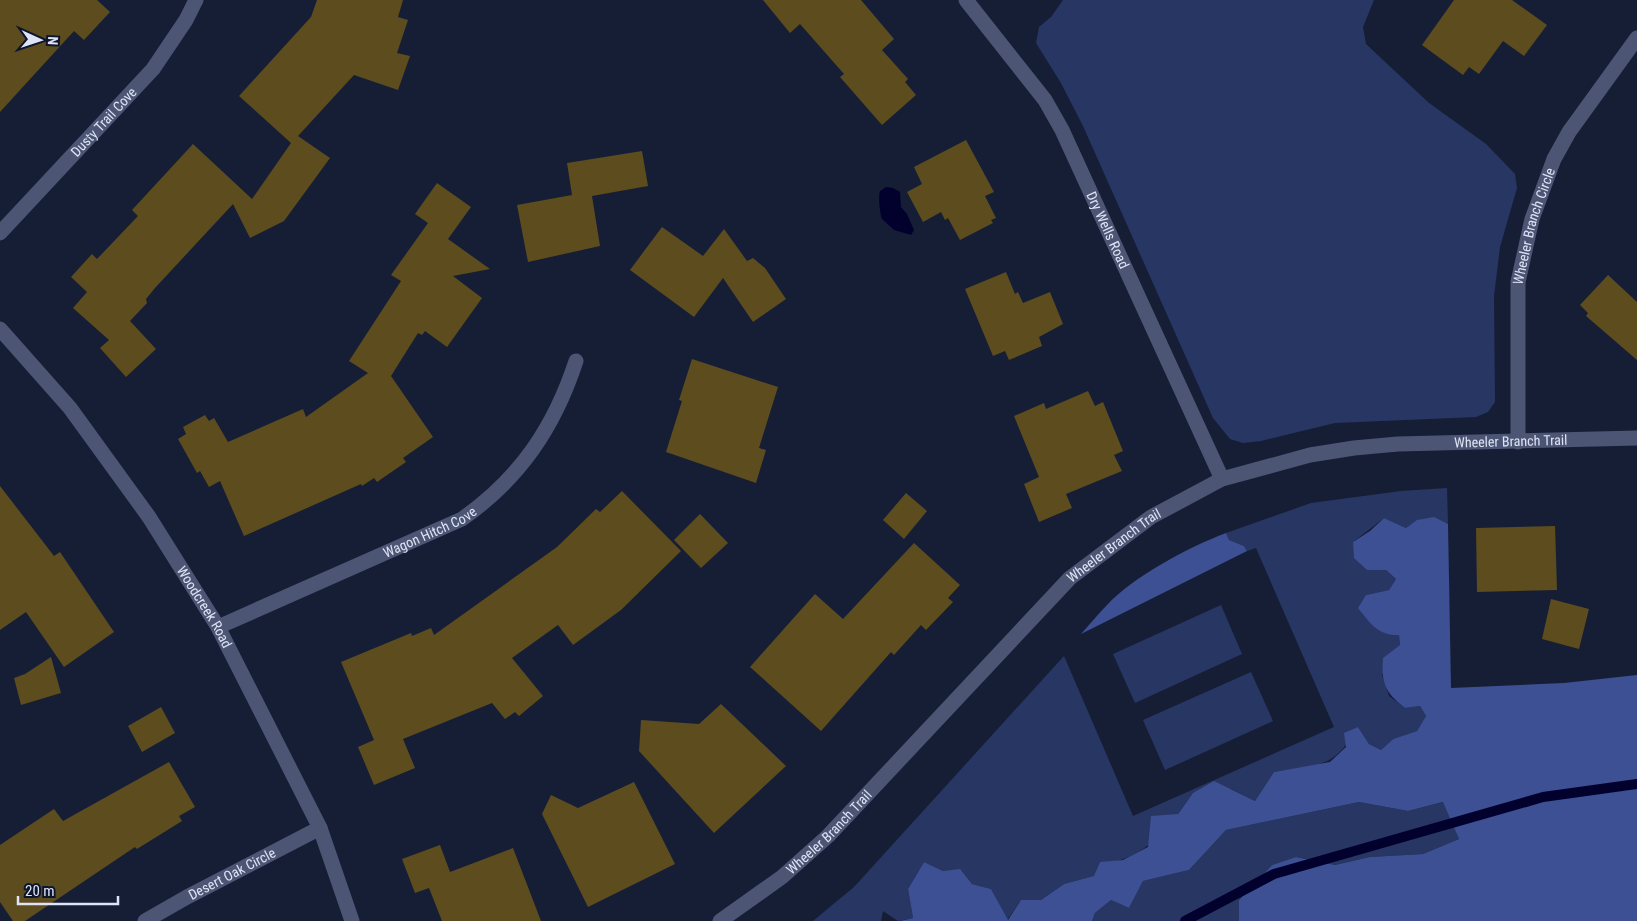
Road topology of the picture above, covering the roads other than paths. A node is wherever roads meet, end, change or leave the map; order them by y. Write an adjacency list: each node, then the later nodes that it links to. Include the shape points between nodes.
1 (196, 0): 4 (street, Dusty Trail Cove, via 153,69)
2 (966, 0): 9 (street, Dry Wells Road, via 1045,100 1062,130)
3 (1637, 38): 8 (street, Wheeler Branch Circle, via 1569,132 1554,159 1532,219 1518,282)
4 (0, 233)
5 (0, 329): 10 (street, Woodcreek Road, via 82,424 149,517)
6 (576, 361): 10 (street, Wagon Hitch Cove, via 548,429 528,458 483,504 462,519)
7 (1637, 438): 8 (street, Wheeler Branch Trail)
8 (1518, 442): 9 (street, Wheeler Branch Trail, via 1354,448 1310,455)
9 (1222, 478): 14 (street, Wheeler Branch Trail, via 1151,517 1070,578 828,836 782,876)
10 (218, 627): 11 (street, Woodcreek Road)
11 (320, 828): 12 (street, Desert Oak Circle); 13 (street, Woodcreek Road)
12 (145, 921)
13 (352, 921)
14 (720, 921)

